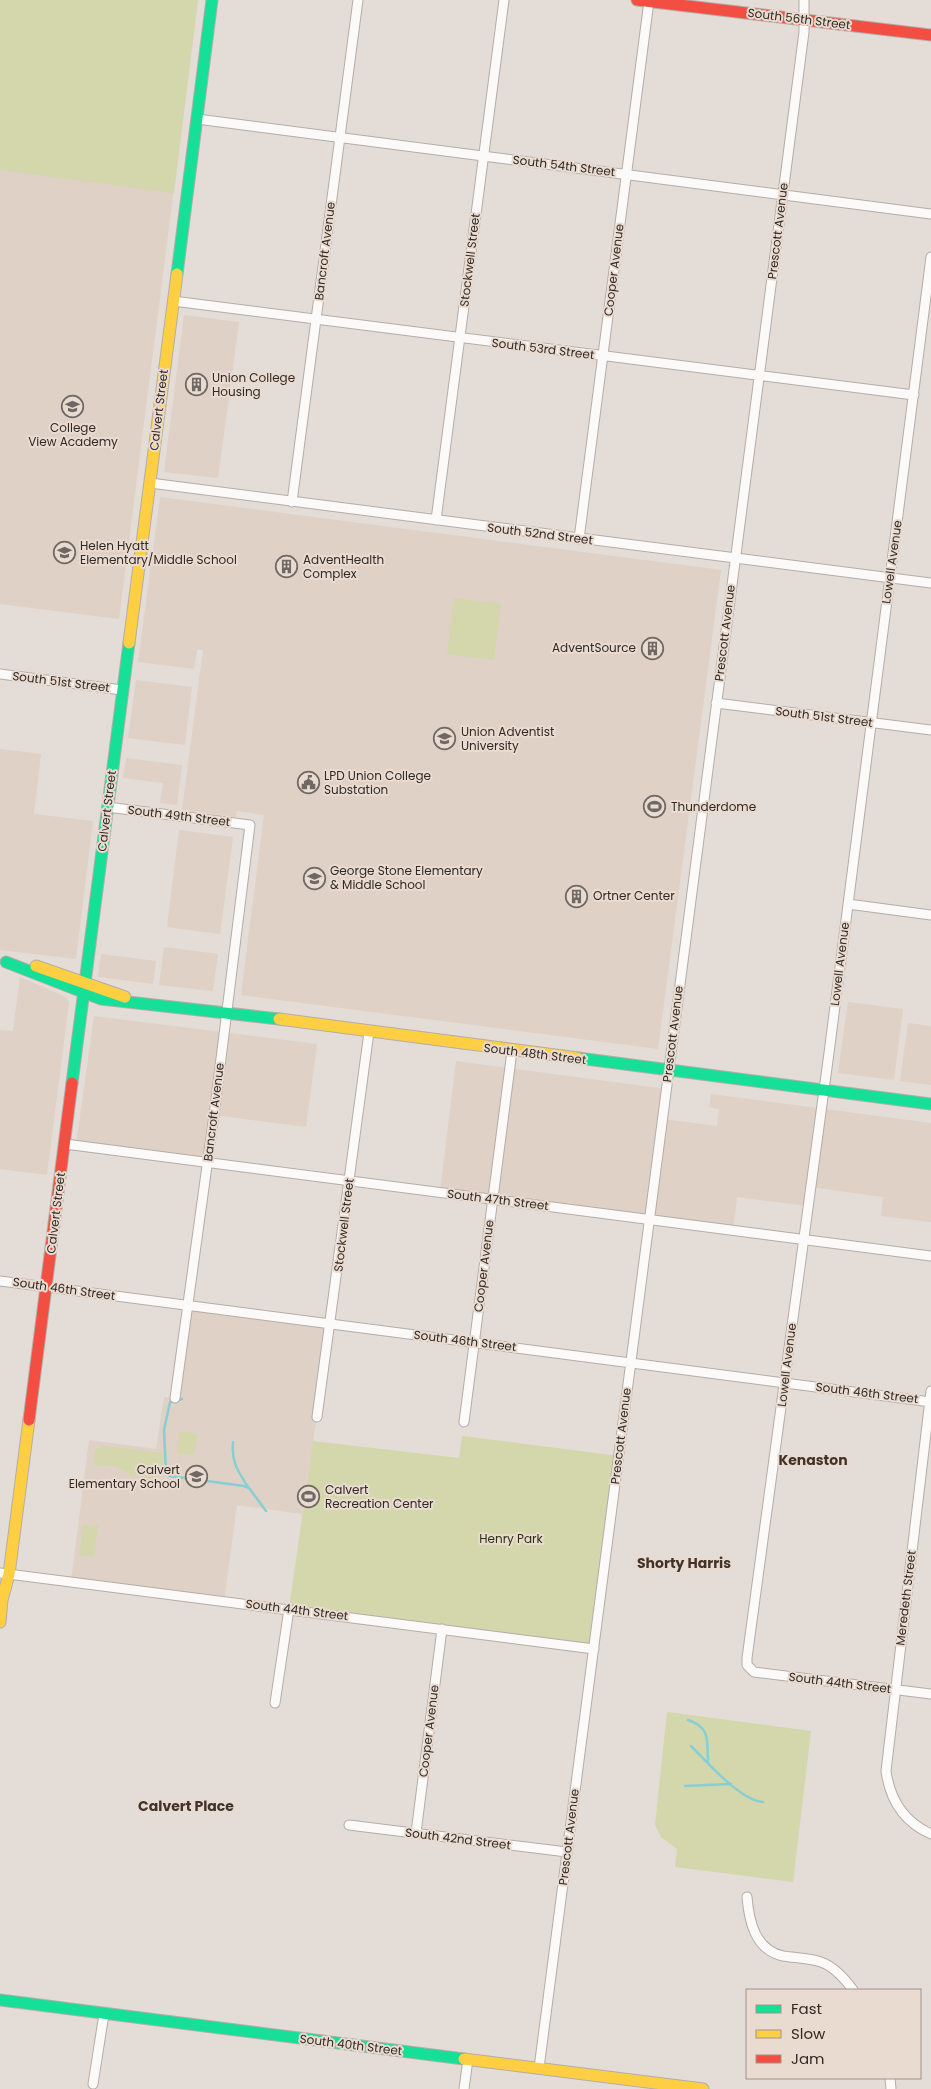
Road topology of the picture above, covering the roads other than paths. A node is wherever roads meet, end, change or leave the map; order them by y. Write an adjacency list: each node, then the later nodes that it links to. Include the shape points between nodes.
1 (212, 0): 9 (main road, Calvert Street)
2 (358, 0): 10 (street, Bancroft Avenue)
3 (504, 0): 11 (street, Stockwell Street)
4 (638, 0): 6 (main road, South 56th Street)
5 (804, 0): 7 (street, Prescott Avenue)
6 (650, 1): 7 (main road, South 56th Street); 12 (street, Cooper Avenue)
7 (805, 20): 8 (main road, South 56th Street); 13 (street, Prescott Avenue)
8 (931, 36)
9 (197, 119): 10 (street, South 54th Street); 16 (main road, Calvert Street)
10 (340, 137): 11 (street, South 54th Street); 17 (street, Bancroft Avenue)
11 (483, 155): 12 (street, South 54th Street); 18 (street, Stockwell Street)
12 (627, 174): 13 (street, South 54th Street); 19 (street, Cooper Avenue)
13 (783, 194): 14 (street, South 54th Street); 20 (street, Prescott Avenue)
14 (931, 214)
15 (931, 257): 21 (street, Lowell Avenue)
16 (173, 301): 17 (street, South 53rd Street); 22 (main road, Calvert Street)
17 (316, 319): 18 (street, South 53rd Street); 23 (street, Bancroft Avenue)
18 (460, 338): 19 (street, South 53rd Street); 24 (street, Stockwell Street)
19 (603, 356): 20 (street, South 53rd Street); 25 (street, Cooper Avenue)
20 (759, 377): 21 (street, South 53rd Street); 26 (street, Prescott Avenue)
21 (914, 395): 27 (street, Lowell Avenue)
22 (150, 484): 23 (street, South 52nd Street); 30 (main road, Calvert Street)
23 (292, 502): 24 (street, South 52nd Street)
24 (436, 520): 25 (street, South 52nd Street)
25 (579, 539): 26 (street, South 52nd Street)
26 (735, 559): 27 (street, South 52nd Street); 31 (street, Prescott Avenue)
27 (890, 577): 28 (street, South 52nd Street); 32 (street, Lowell Avenue)
28 (931, 583)
29 (0, 674): 30 (street, South 51st Street)
30 (122, 690): 34 (main road, Calvert Street)
31 (716, 703): 32 (street, South 51st Street); 43 (street, Prescott Avenue)
32 (871, 723): 33 (street, South 51st Street); 36 (street, Lowell Avenue)
33 (931, 730)
34 (107, 807): 35 (street, South 49th Street); 39 (main road, Calvert Street)
35 (250, 825): 40 (street, Bancroft Avenue)
36 (848, 904): 37 (street); 44 (street, Lowell Avenue)
37 (931, 915)
38 (3, 962): 39 (main road, South 48th Street, via 42,968)
39 (84, 988): 40 (main road, South 48th Street, via 139,1002); 46 (main road, Calvert Street)
40 (227, 1013): 41 (main road, South 48th Street); 47 (street, Bancroft Avenue)
41 (369, 1032): 42 (main road, South 48th Street); 48 (street, Stockwell Street)
42 (512, 1051): 43 (main road, South 48th Street); 49 (street, Cooper Avenue)
43 (669, 1070): 44 (main road, South 48th Street); 50 (street, Prescott Avenue)
44 (824, 1090): 45 (main road, South 48th Street); 51 (street, Lowell Avenue)
45 (931, 1104)
46 (65, 1144): 47 (street, South 47th Street); 54 (main road, Calvert Street)
47 (208, 1162): 48 (street, South 47th Street); 55 (street, Bancroft Avenue)
48 (350, 1180): 49 (street, South 47th Street); 56 (street, Stockwell Street)
49 (493, 1199): 50 (street, South 47th Street); 57 (street, Cooper Avenue)
50 (649, 1220): 51 (street, South 47th Street); 58 (street, Prescott Avenue)
51 (804, 1239): 52 (street, South 47th Street); 59 (street, Lowell Avenue)
52 (931, 1256)
53 (0, 1281): 54 (street, South 46th Street)
54 (47, 1287): 55 (street, South 46th Street); 65 (main road, Calvert Street)
55 (189, 1306): 56 (street, South 46th Street); 61 (street, Bancroft Avenue)
56 (331, 1324): 57 (street, South 46th Street); 63 (street, Stockwell Street)
57 (475, 1343): 58 (street, South 46th Street); 64 (street, Cooper Avenue)
58 (631, 1363): 59 (street, South 46th Street); 70 (street, Prescott Avenue)
59 (785, 1383): 62 (street, South 46th Street); 71 (street, Lowell Avenue, via 748,1658)
60 (931, 1391): 62 (street, Meredeth Street)
61 (175, 1398)
62 (930, 1402): 72 (street, Meredeth Street)
63 (317, 1418)
64 (464, 1422)
65 (4, 1573): 66 (main road, Calvert Street); 67 (street, South 44th Street)
66 (1, 1601): 68 (main road, Calvert Street)
67 (289, 1609): 69 (street, South 44th Street); 74 (street)
68 (0, 1622)
69 (442, 1629): 70 (street, South 44th Street); 76 (street, Cooper Avenue)
70 (594, 1649): 78 (street, Prescott Avenue)
71 (750, 1669): 72 (street, South 44th Street)
72 (896, 1689): 73 (street, South 44th Street); 77 (street, Meredeth Street, via 886,1771 891,1794 908,1820)
73 (931, 1694)
74 (276, 1703)
75 (349, 1825): 76 (street, South 42nd Street)
76 (416, 1833): 78 (street, South 42nd Street)
77 (931, 1834)
78 (567, 1852): 84 (street, Prescott Avenue)
79 (747, 1897): 80 (street, via 755,1934 766,1947 783,1956 823,1963 838,1973)
80 (852, 1989)
81 (0, 2000): 82 (main road, South 40th Street)
82 (104, 2014): 83 (main road, South 40th Street); 85 (street)
83 (468, 2059): 84 (main road, South 40th Street); 86 (street)
84 (539, 2068): 87 (main road, South 40th Street)
85 (93, 2084)
86 (464, 2089)
87 (703, 2089)

